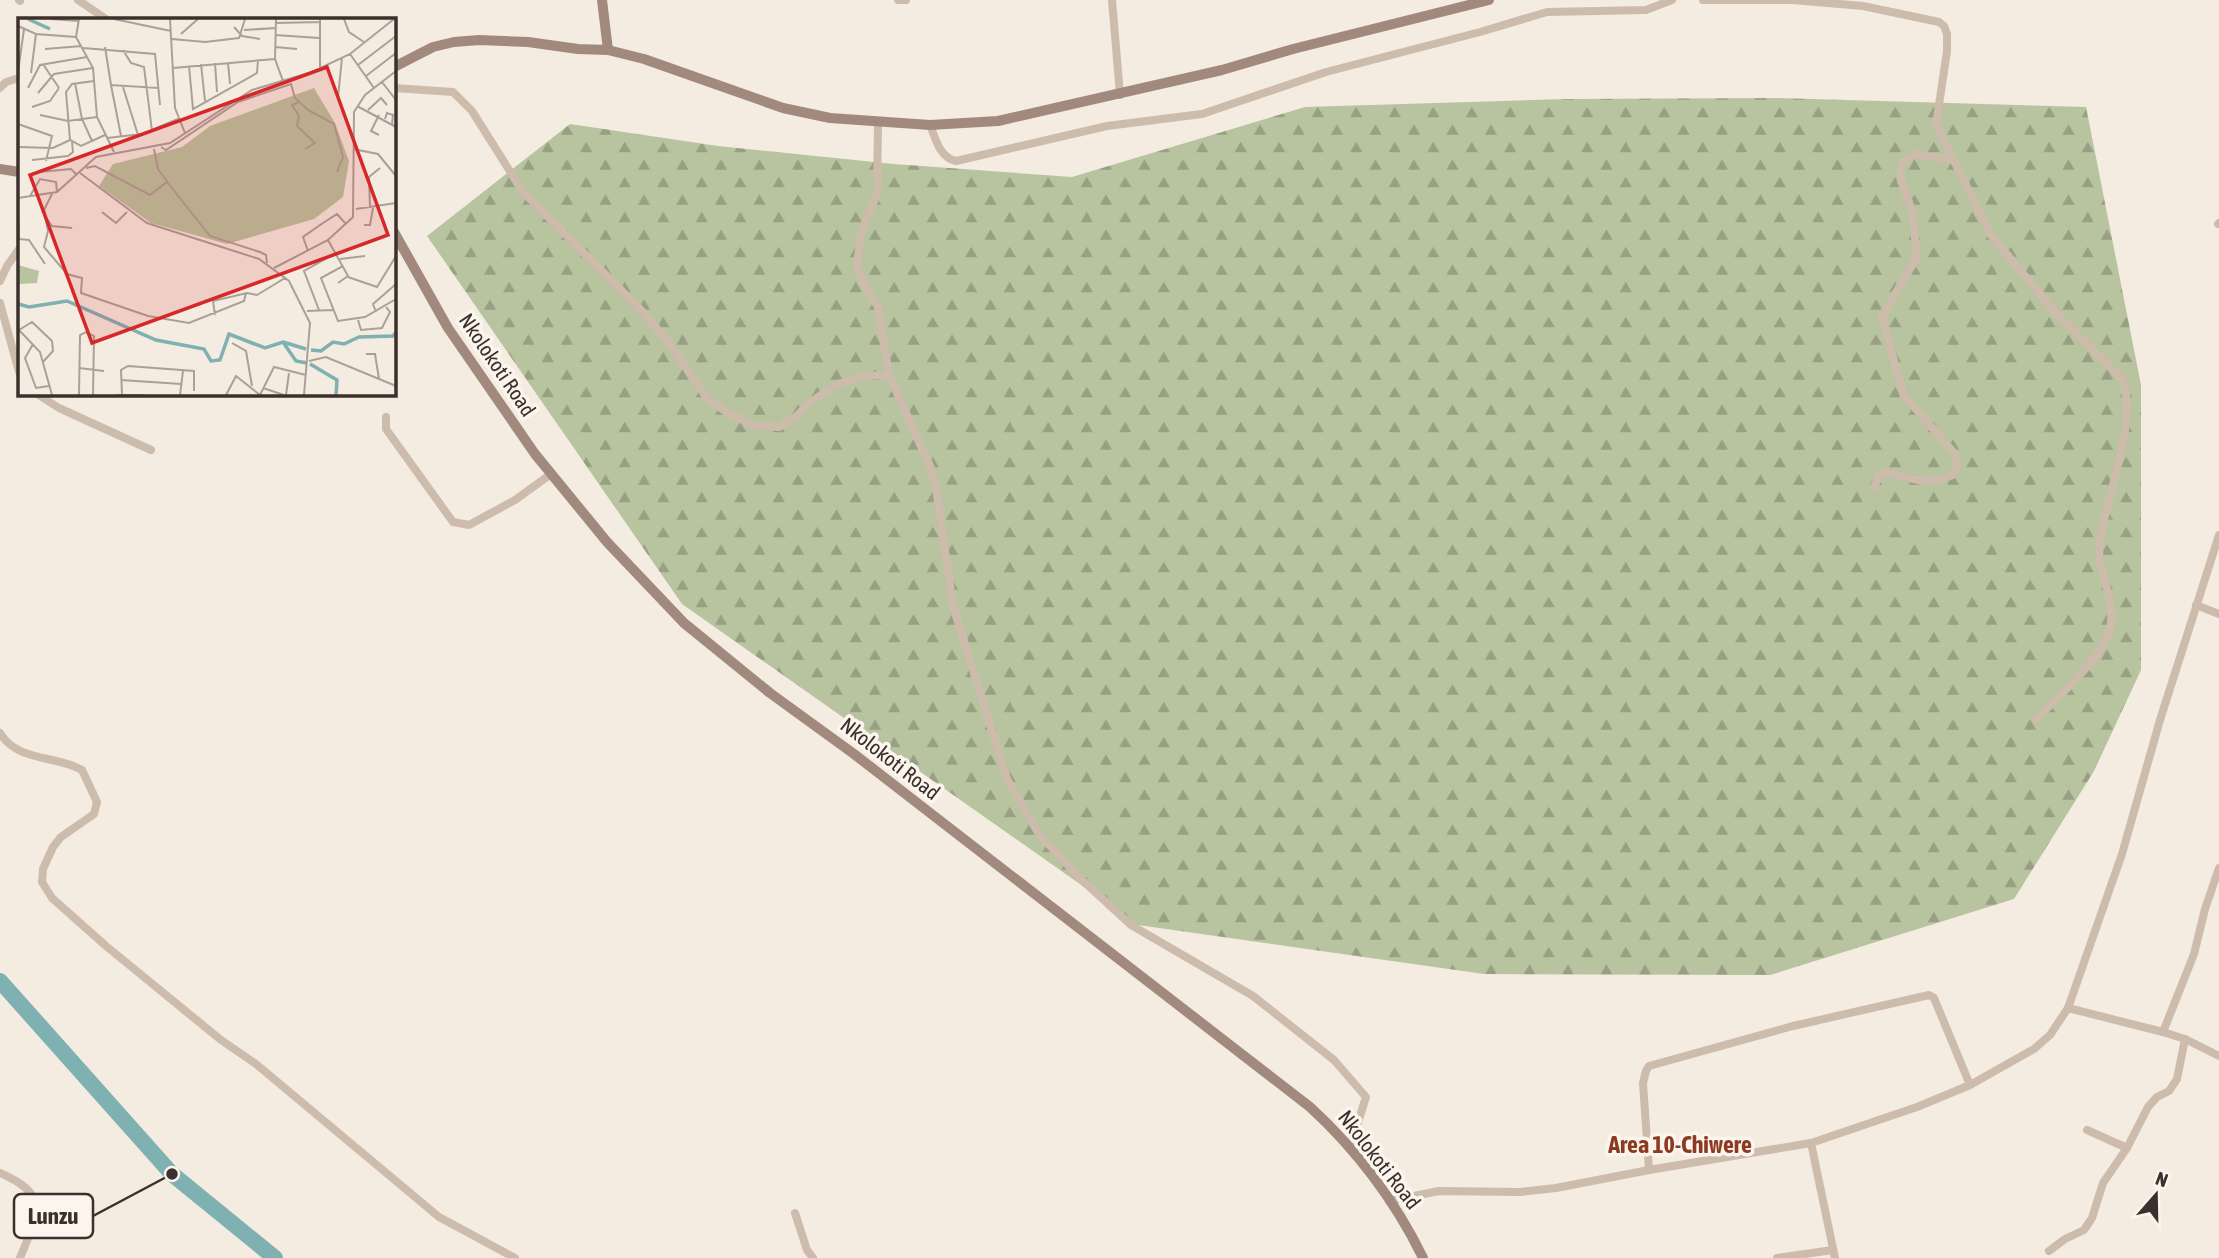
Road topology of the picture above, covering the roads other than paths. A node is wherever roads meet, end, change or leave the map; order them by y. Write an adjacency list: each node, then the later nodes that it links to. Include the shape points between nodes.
1 (78, 0): 9 (street)
2 (601, 0): 10 (main road)
3 (898, 0): 4 (street)
4 (906, 0)
5 (1112, 0): 15 (street)
6 (1489, 0): 15 (main road)
7 (1672, 0): 17 (street, via 1646,10 1547,12 1326,72 1202,114 1107,127 956,161 942,154)
8 (1703, 0): 18 (street, via 1863,6 1939,22 1947,34 1947,51 1936,125)
9 (105, 18)
10 (608, 50): 11 (main road, via 479,40 433,47); 16 (main road, via 783,108 830,118)
11 (396, 66)
12 (18, 78): 13 (street)
13 (0, 88)
14 (396, 88): 26 (street, via 453,92 472,111 523,192 641,310 708,398 741,421 779,427 838,384)
15 (1120, 94): 17 (main road, via 998,121)
16 (878, 121): 17 (main road); 26 (street, via 877,194 861,233 857,265 878,307)
17 (930, 125)
18 (1953, 160): 31 (street, via 1914,154 1901,163 1917,257 1882,316 1903,394 1955,454 1957,467 1953,475 1938,480 1921,481 1886,472); 35 (street, via 1991,235 2054,312 2123,380 2127,392 2123,440 2099,540 2099,559 2111,600 2109,634 2091,661)
19 (0, 169): 20 (main road)
20 (18, 172)
21 (396, 236): 30 (main road, Nkolokoti Road, via 448,328)
22 (18, 250): 23 (street)
23 (0, 281)
24 (0, 303): 25 (street)
25 (18, 368)
26 (889, 375): 45 (street, via 930,466 953,606 1007,779 1039,834 1131,925 1254,996 1334,1060 1366,1097)
27 (40, 396): 29 (street)
28 (386, 417): 30 (street, via 386,429 453,522 469,525)
29 (151, 450)
30 (551, 474): 45 (main road, Nkolokoti Road, via 607,542 700,638 1293,1092)
31 (1874, 488)
32 (2219, 535): 33 (street)
33 (2196, 605): 34 (street); 38 (street, via 2122,853)
34 (2219, 614)
35 (2036, 719)
36 (0, 733): 54 (street, via 21,751 82,770 97,802 94,814 53,847 42,882 52,898 439,1217)
37 (2219, 868): 39 (street, via 2194,954)
38 (2068, 1008): 39 (street); 42 (street, via 2034,1049)
39 (2163, 1032): 40 (street)
40 (2185, 1039): 41 (street); 46 (street, via 2177,1079 2148,1107)
41 (2219, 1056)
42 (1970, 1085): 44 (street); 47 (street, via 1929,995 1793,1026 1649,1066 1643,1083)
43 (2087, 1130): 46 (street)
44 (1811, 1143): 47 (street); 52 (street)
45 (1350, 1147): 49 (main road, Nkolokoti Road)
46 (2127, 1148): 51 (street, via 2103,1183 2084,1230)
47 (1649, 1170): 49 (street, via 1556,1188 1438,1191)
48 (0, 1174): 53 (street, via 29,1192 37,1207)
49 (1389, 1201): 56 (main road, Nkolokoti Road)
50 (795, 1213): 55 (street)
51 (2049, 1251)
52 (1834, 1254): 57 (street)
53 (19, 1258)
54 (515, 1258)
55 (813, 1258)
56 (1423, 1258)
57 (1777, 1258)

